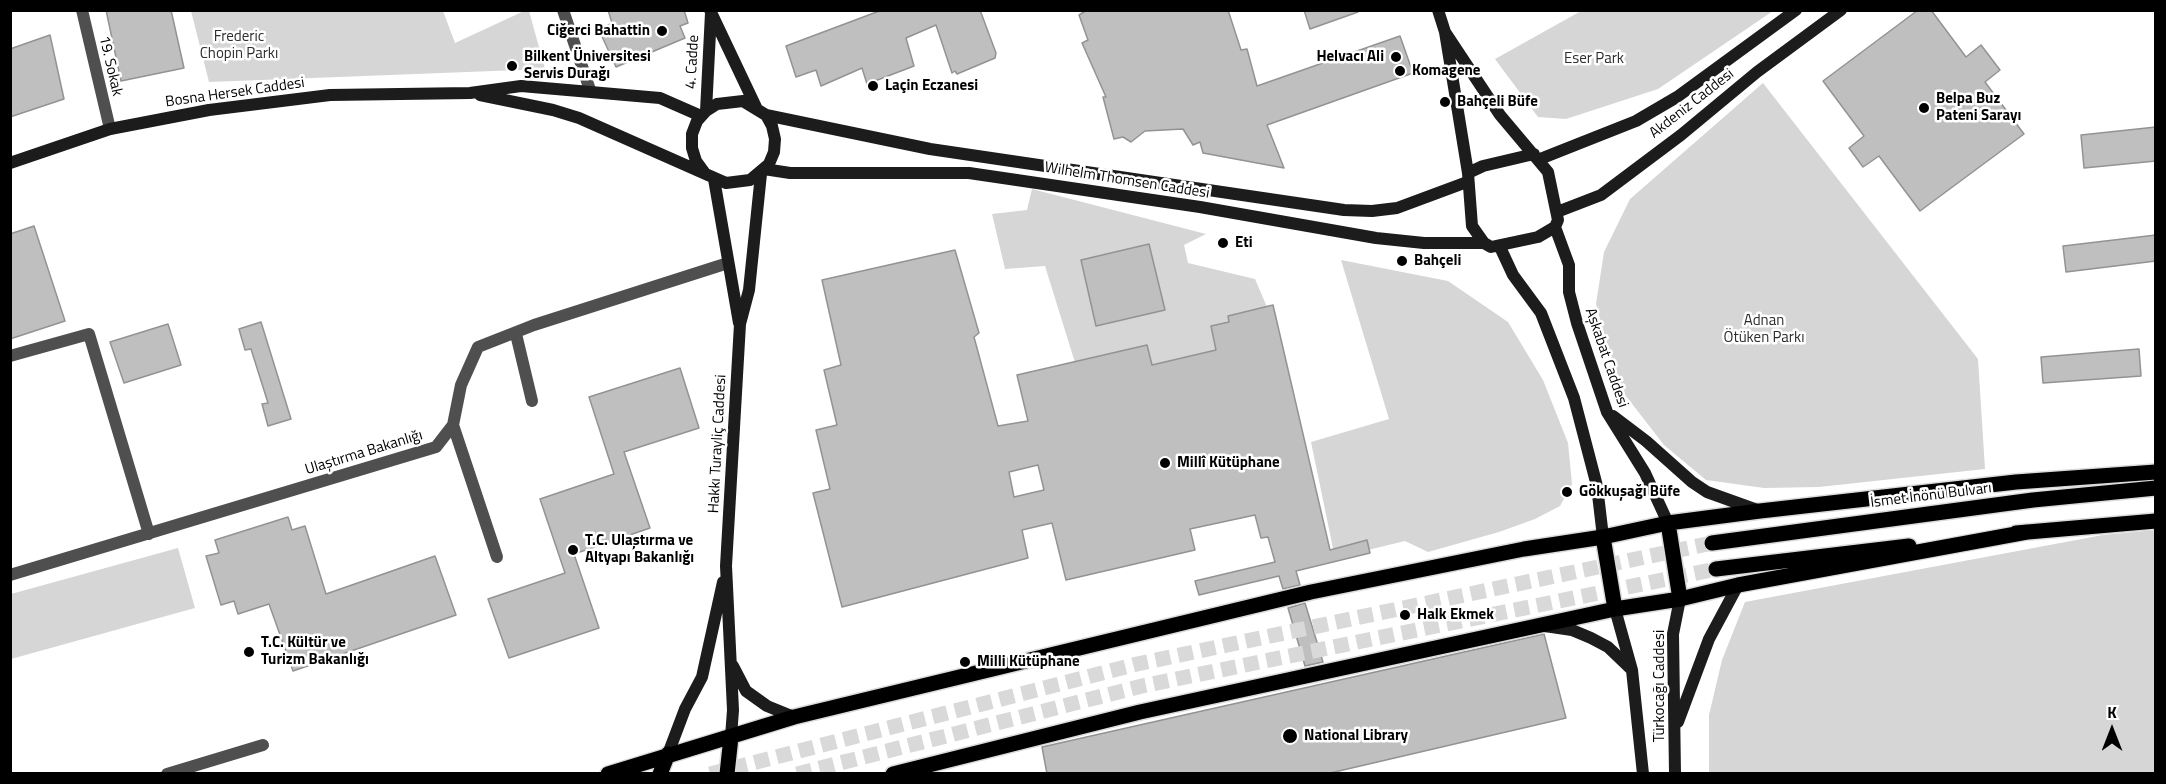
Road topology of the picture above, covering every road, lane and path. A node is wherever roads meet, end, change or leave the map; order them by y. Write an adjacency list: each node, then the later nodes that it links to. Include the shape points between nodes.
1 (82, 10): 13 (street, 19. Sokak)
2 (563, 10): 8 (street)
3 (1438, 10): 7 (main road)
4 (1796, 10): 14 (main road, Akdeniz Caddesi, via 1677,97 1636,121)
5 (1841, 10): 19 (main road, Akdeniz Caddesi, via 1601,195)
6 (710, 11): 10 (main road, 4. Cadde); 11 (main road, 4. Cadde)
7 (1445, 32): 14 (main road, via 1500,116); 18 (main road)
8 (590, 90): 9 (main road, via 521,86); 11 (main road, via 660,98)
9 (470, 93): 13 (main road, Bosna Hersek Caddesi, via 330,95 209,110); 17 (main road, via 579,118)
10 (756, 107): 11 (main road, via 730,100); 12 (main road)
11 (704, 113): 17 (main road, via 692,134 692,148 696,161)
12 (766, 116): 16 (main road, via 775,139 774,152); 18 (main road, Wilhelm Thomsen Caddesi, via 930,149 1344,210 1397,208)
13 (110, 129): 15 (main road, Bosna Hersek Caddesi)
14 (1537, 157): 18 (main road, via 1483,166); 19 (main road, via 1548,172)
15 (10, 163)
16 (762, 171): 17 (main road, via 738,183); 21 (main road, Wilhelm Thomsen Caddesi, via 969,172 1376,238); 24 (main road, Hakkı Turayliç Caddesi, via 750,290)
17 (709, 175): 23 (main road, Hakkı Turayliç Caddesi)
18 (1468, 177): 21 (main road, via 1472,226)
19 (1557, 212): 20 (main road)
20 (1555, 227): 22 (main road, via 1538,237); 28 (main road, Aşkabat Caddesi, via 1569,265 1569,292 1576,323)
21 (1484, 243): 22 (main road)
22 (1500, 247): 37 (main road, via 1513,275 1541,314 1574,398 1597,486)
23 (728, 263): 24 (main road, Hakkı Turayliç Caddesi); 25 (street, Ulaştırma Bakanlığı)
24 (740, 324): 40 (main road, Hakkı Turayliç Caddesi)
25 (516, 334): 27 (street); 29 (street, Ulaştırma Bakanlığı, via 478,347 461,385)
26 (10, 356): 36 (street, via 89,334)
27 (532, 401)
28 (1607, 412): 32 (main road, via 1707,492); 34 (main road, Aşkabat Caddesi, via 1645,473)
29 (453, 425): 36 (street, Ulaştırma Bakanlığı, via 436,447); 39 (street)
30 (2156, 472): 32 (main road, via 2016,482)
31 (2156, 488): 38 (main road, İsmet İnönü Bulvarı, via 2033,500)
32 (1760, 511): 34 (main road)
33 (2156, 520): 35 (main road)
34 (1668, 523): 37 (main road); 44 (main road)
35 (2027, 532): 41 (main road); 43 (main road)
36 (149, 534): 42 (street, Ulaştırma Bakanlığı)
37 (1603, 537): 45 (main road); 49 (main road, via 1311,592)
38 (1712, 543)
39 (496, 557)
40 (726, 566): 47 (main road, Hakkı Turayliç Caddesi); 53 (main road, Hakkı Turayliç Caddesi, via 702,677)
41 (1716, 569)
42 (10, 575)
43 (1738, 585): 44 (main road); 50 (main road, via 1709,639)
44 (1680, 599): 45 (main road); 50 (main road, Türkocağı Caddesi, via 1673,634)
45 (1615, 609): 46 (main road); 48 (main road, Türkocağı Caddesi)
46 (1541, 625): 48 (main road, via 1591,638 1608,647); 58 (main road, via 1140,712)
47 (731, 662): 49 (main road, via 746,691 767,706); 51 (main road, Hakkı Turayliç Caddesi)
48 (1632, 669): 59 (main road, Türkocağı Caddesi)
49 (794, 717): 51 (main road)
50 (1675, 728): 60 (main road, Türkocağı Caddesi)
51 (731, 737): 53 (main road); 57 (main road)
52 (263, 745): 54 (street)
53 (668, 754): 55 (main road); 56 (main road)
54 (167, 774)
55 (608, 774)
56 (660, 774)
57 (727, 774)
58 (893, 774)
59 (1643, 774)
60 (1675, 774)

